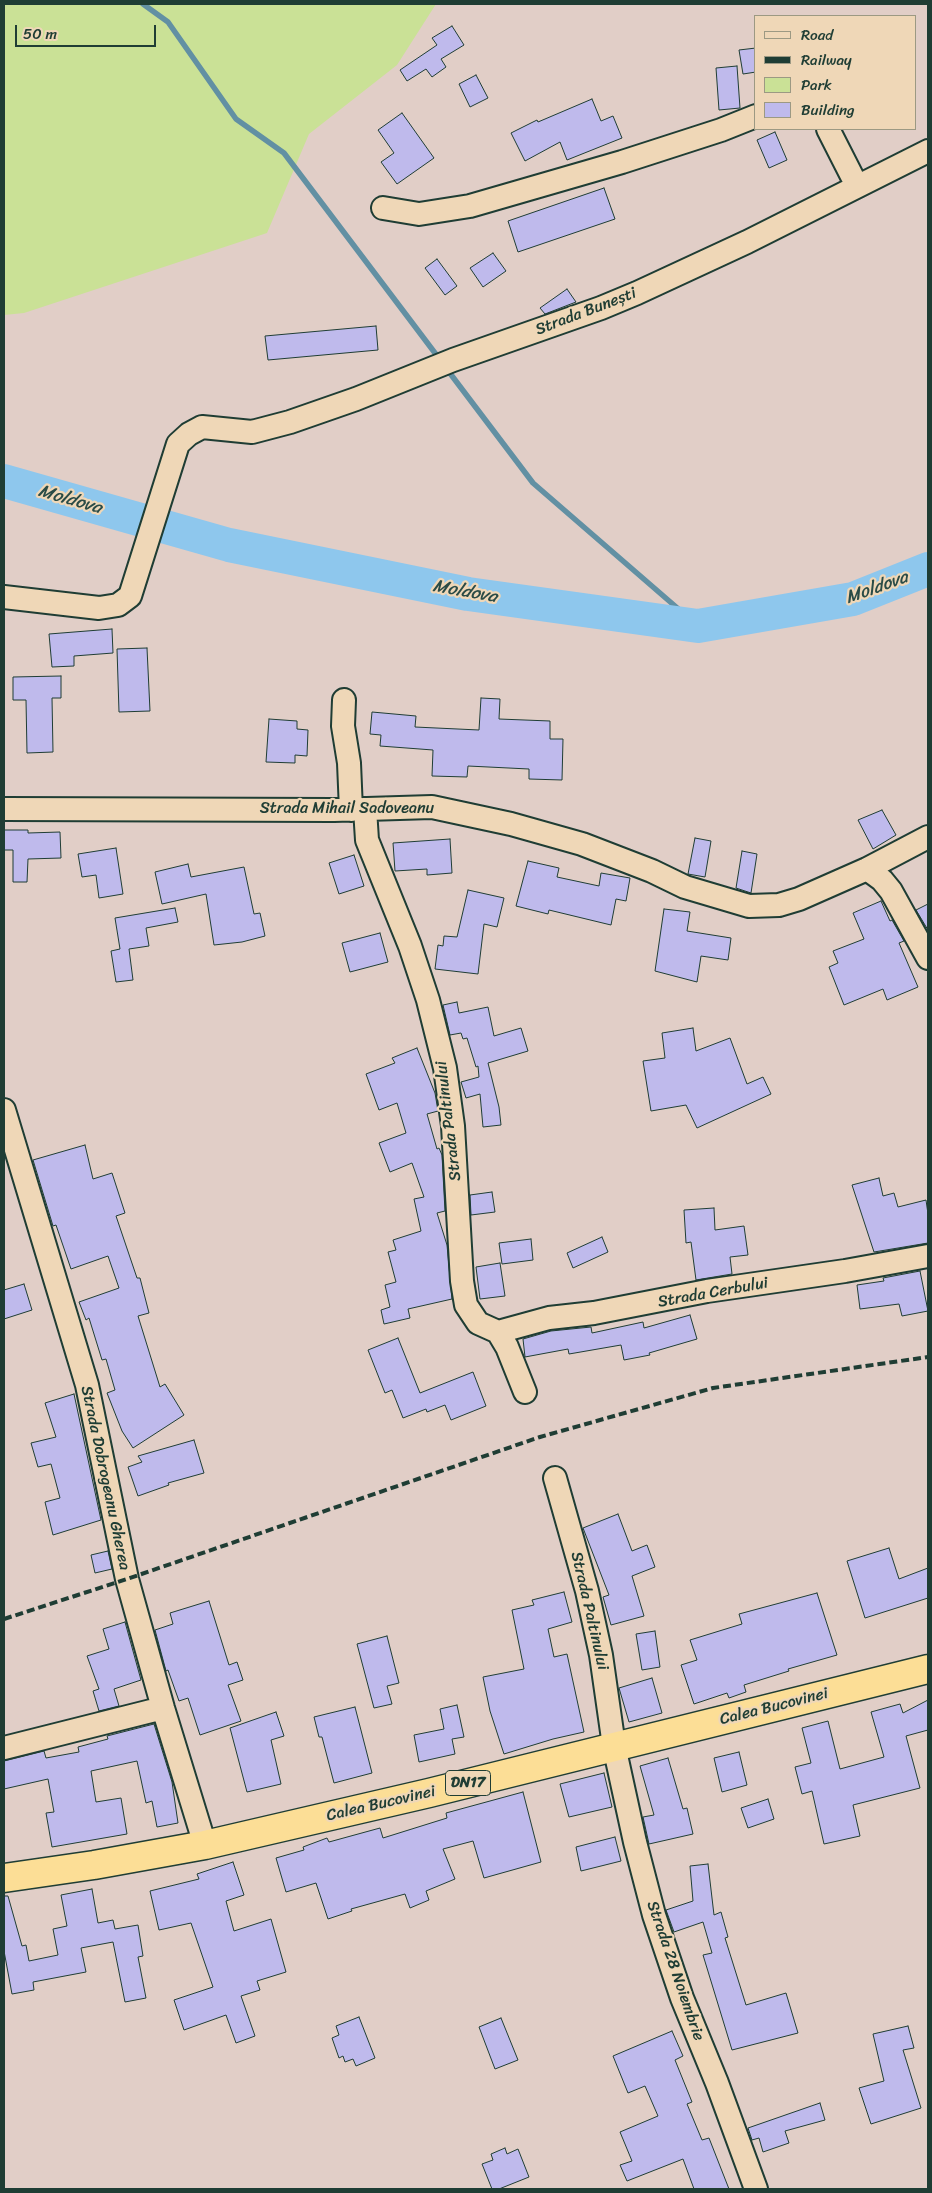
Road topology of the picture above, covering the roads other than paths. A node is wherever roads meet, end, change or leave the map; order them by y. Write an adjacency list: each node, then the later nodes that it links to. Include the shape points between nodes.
1 (754, 117): 5 (street, via 622,162 470,206 419,214)
2 (829, 130): 4 (street)
3 (928, 151): 4 (street, Strada Bunești)
4 (857, 186): 6 (street, Strada Bunești, via 637,294 453,360 339,406 252,432 202,427 178,444 130,596 118,605 99,608)
5 (383, 208)
6 (4, 596)
7 (344, 700): 9 (street, Strada Paltinului, via 344,726)
8 (4, 808): 9 (street, Strada Mihail Sadoveanu)
9 (358, 809): 11 (street, Strada Mihail Sadoveanu, via 432,808 511,824 582,844 685,887 749,906 779,905 800,900); 15 (street, Strada Paltinului, via 366,840 410,946 445,1068 453,1126 466,1305 478,1323)
10 (928, 838): 11 (street, Strada Mihail Sadoveanu)
11 (867, 869): 12 (street, via 891,892)
12 (928, 958)
13 (4, 1110): 19 (street, Strada Dobrogeanu Gherea, via 87,1385 126,1579)
14 (928, 1256): 15 (street, Strada Cerbului, via 706,1292 594,1314 549,1318)
15 (498, 1332): 16 (street)
16 (525, 1392)
17 (555, 1478): 20 (street, Strada Paltinului, via 587,1591 601,1655)
18 (928, 1669): 20 (highway, Calea Bucovinei / DN17)
19 (163, 1708): 21 (street); 22 (street, Strada Dobrogeanu Gherea)
20 (614, 1746): 22 (highway, Calea Bucovinei / DN17); 24 (street, Strada 28 Noiembrie, via 635,1842 663,1943)
21 (4, 1748)
22 (205, 1846): 23 (highway, Calea Bucovinei / DN17)
23 (4, 1878)
24 (756, 2189)

